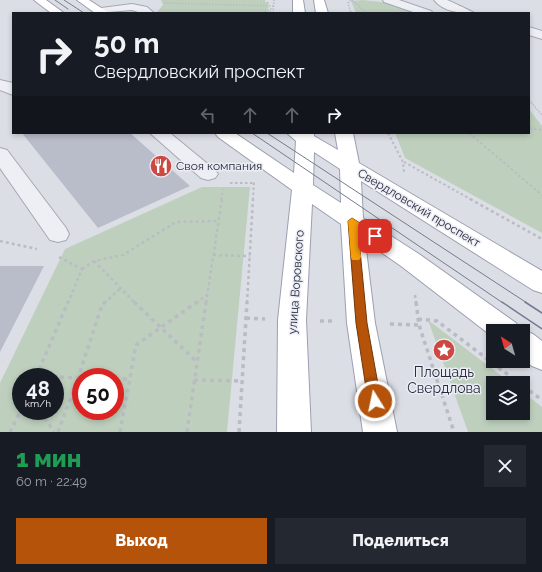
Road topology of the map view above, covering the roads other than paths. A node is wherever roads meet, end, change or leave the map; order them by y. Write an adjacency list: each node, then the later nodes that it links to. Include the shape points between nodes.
1 (39, 0): 7 (main road)
2 (82, 0): 8 (main road)
3 (298, 0): 10 (main road)
4 (319, 0): 11 (main road)
5 (388, 0): 12 (lane)
6 (439, 0): 13 (lane)
7 (57, 12)
8 (102, 12): 9 (lane, via 124,7 144,9)
9 (147, 12)
10 (299, 12)
11 (322, 12)
12 (424, 12)
13 (464, 12)
14 (530, 31): 15 (lane)
15 (542, 35)
16 (0, 85): 17 (lane)
17 (12, 90)
18 (12, 91): 19 (lane)
19 (0, 96)
20 (160, 134): 26 (lane)
21 (225, 134): 27 (main road)
22 (344, 134): 25 (main road)
23 (302, 135): 25 (main road, Свердловский проспект); 27 (main road, улица Воровского, via 305,158)
24 (0, 154): 29 (lane)
25 (350, 166): 28 (main road); 30 (main road, Свердловский проспект)
26 (215, 178)
27 (303, 187): 28 (main road); 34 (main road, улица Воровского, via 292,320)
28 (352, 221): 31 (main road); 35 (main road, via 362,323)
29 (58, 234)
30 (542, 283)
31 (496, 324)
32 (530, 348): 33 (main road)
33 (542, 357)
34 (294, 432)
35 (380, 432)

